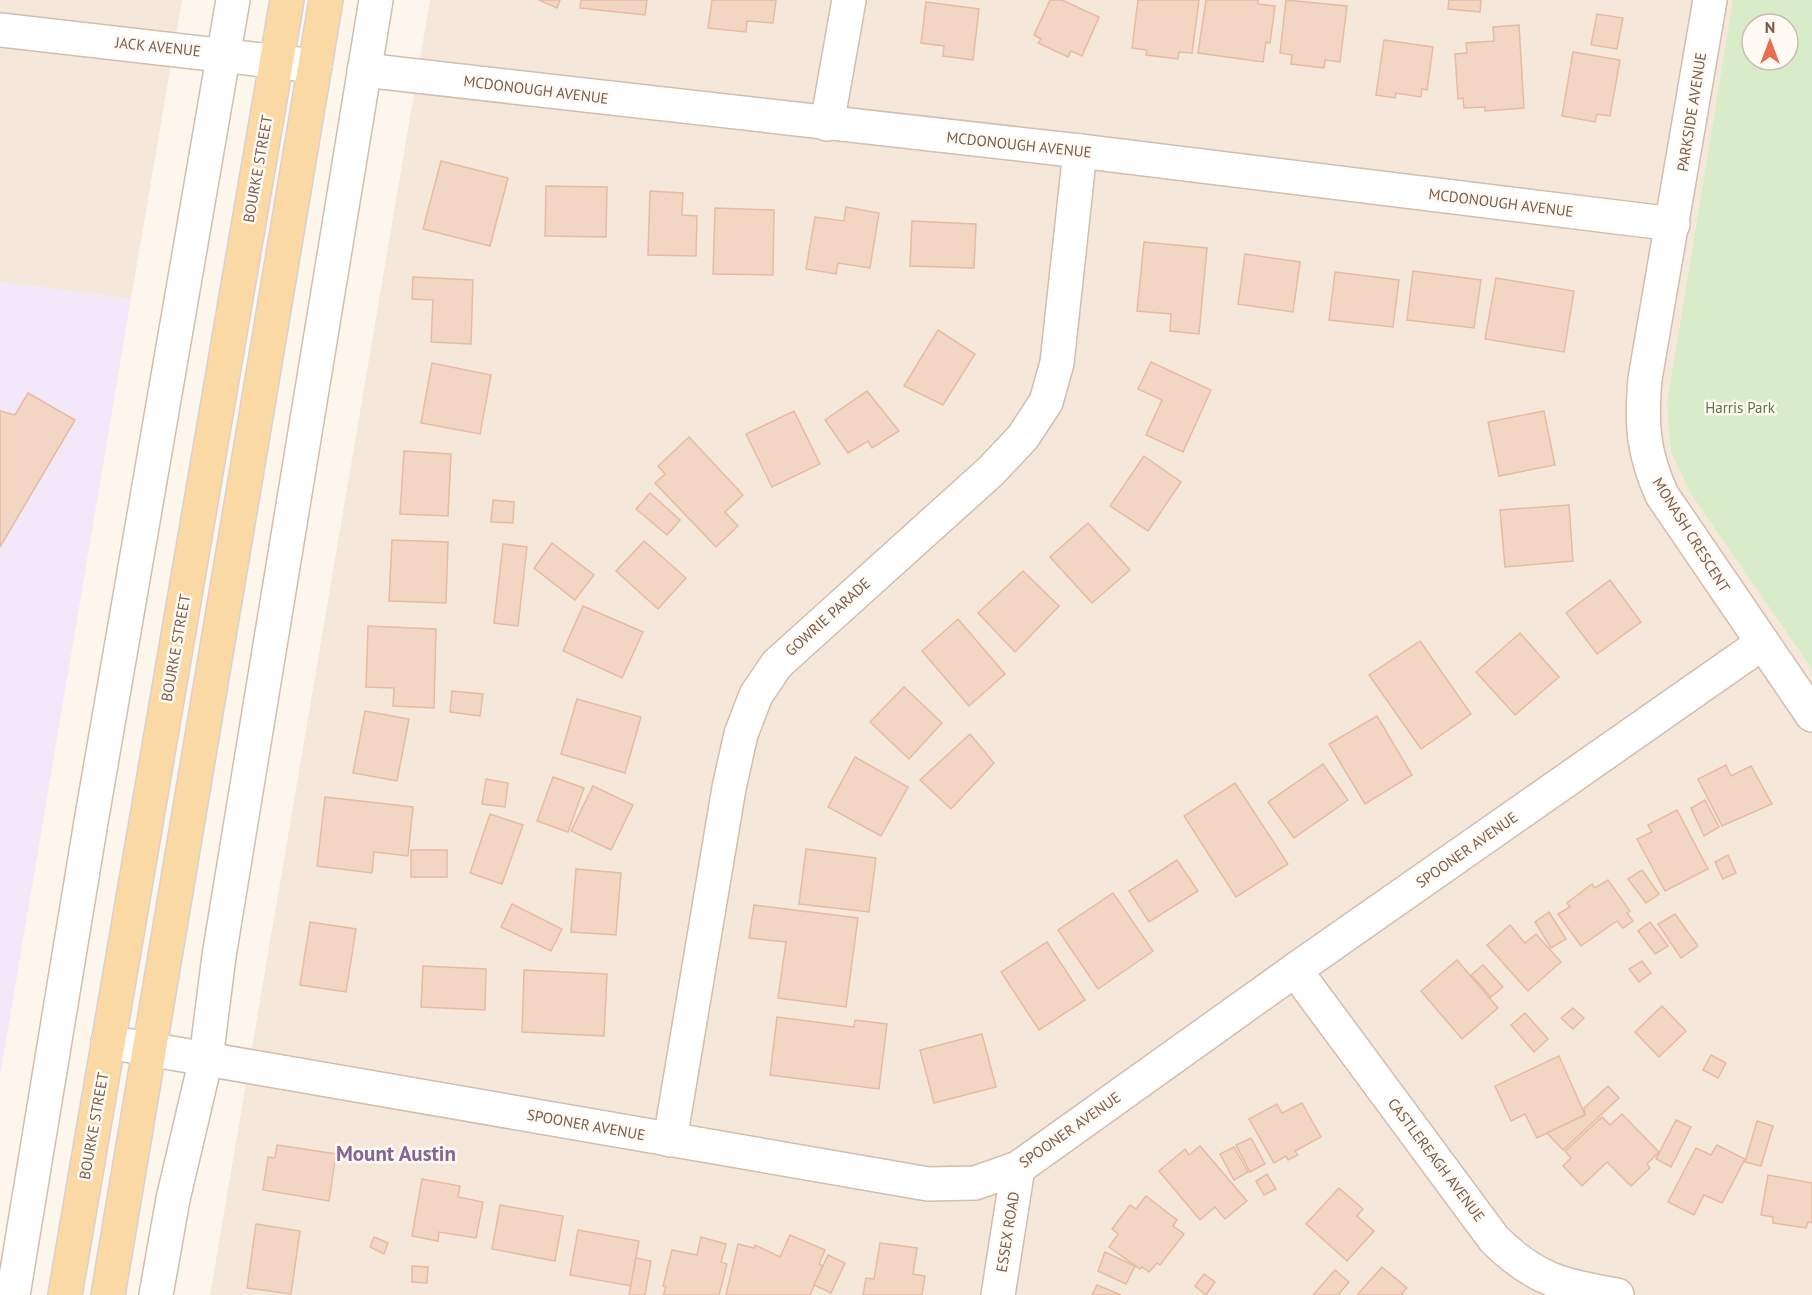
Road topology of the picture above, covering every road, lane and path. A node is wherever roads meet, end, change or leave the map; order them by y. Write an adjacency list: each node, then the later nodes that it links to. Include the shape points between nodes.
1 (233, 0): 8 (street)
2 (287, 0): 9 (main road, BOURKE STREET)
3 (326, 0): 10 (main road)
4 (376, 0): 11 (street)
5 (849, 0): 12 (street)
6 (1710, 0): 14 (street, PARKSIDE AVENUE)
7 (0, 30): 8 (street, JACK AVENUE)
8 (224, 54): 9 (street, JACK AVENUE); 23 (street)
9 (277, 61): 10 (street, JACK AVENUE); 18 (main road, BOURKE STREET)
10 (315, 66): 19 (main road)
11 (364, 70): 12 (street, MCDONOUGH AVENUE); 20 (street, via 219,956)
12 (827, 124): 13 (street, MCDONOUGH AVENUE)
13 (1080, 151): 14 (street, MCDONOUGH AVENUE); 21 (street, GOWRIE PARADE, via 1057,363 1046,402 1023,437 991,471 810,632 777,664 756,695 741,734 729,788)
14 (1673, 224): 15 (street, MONASH CRESCENT, via 1645,379 1645,448 1662,495)
15 (1761, 644): 16 (street, MONASH CRESCENT); 17 (street, SPOONER AVENUE)
16 (1812, 715)
17 (1295, 970): 22 (street, SPOONER AVENUE); 28 (street, CASTLEREAGH AVENUE, via 1487,1230 1509,1254 1543,1276 1577,1288)
18 (108, 1042): 19 (street, SPOONER AVENUE); 24 (main road, BOURKE STREET)
19 (150, 1050): 20 (street, SPOONER AVENUE); 25 (main road)
20 (206, 1059): 21 (street, SPOONER AVENUE); 26 (street, via 173,1199)
21 (670, 1140): 22 (street, SPOONER AVENUE, via 928,1184 975,1184)
22 (1018, 1168): 27 (street, ESSEX ROAD)
23 (13, 1295)
24 (65, 1295)
25 (108, 1295)
26 (156, 1295)
27 (998, 1295)
28 (1617, 1295)

